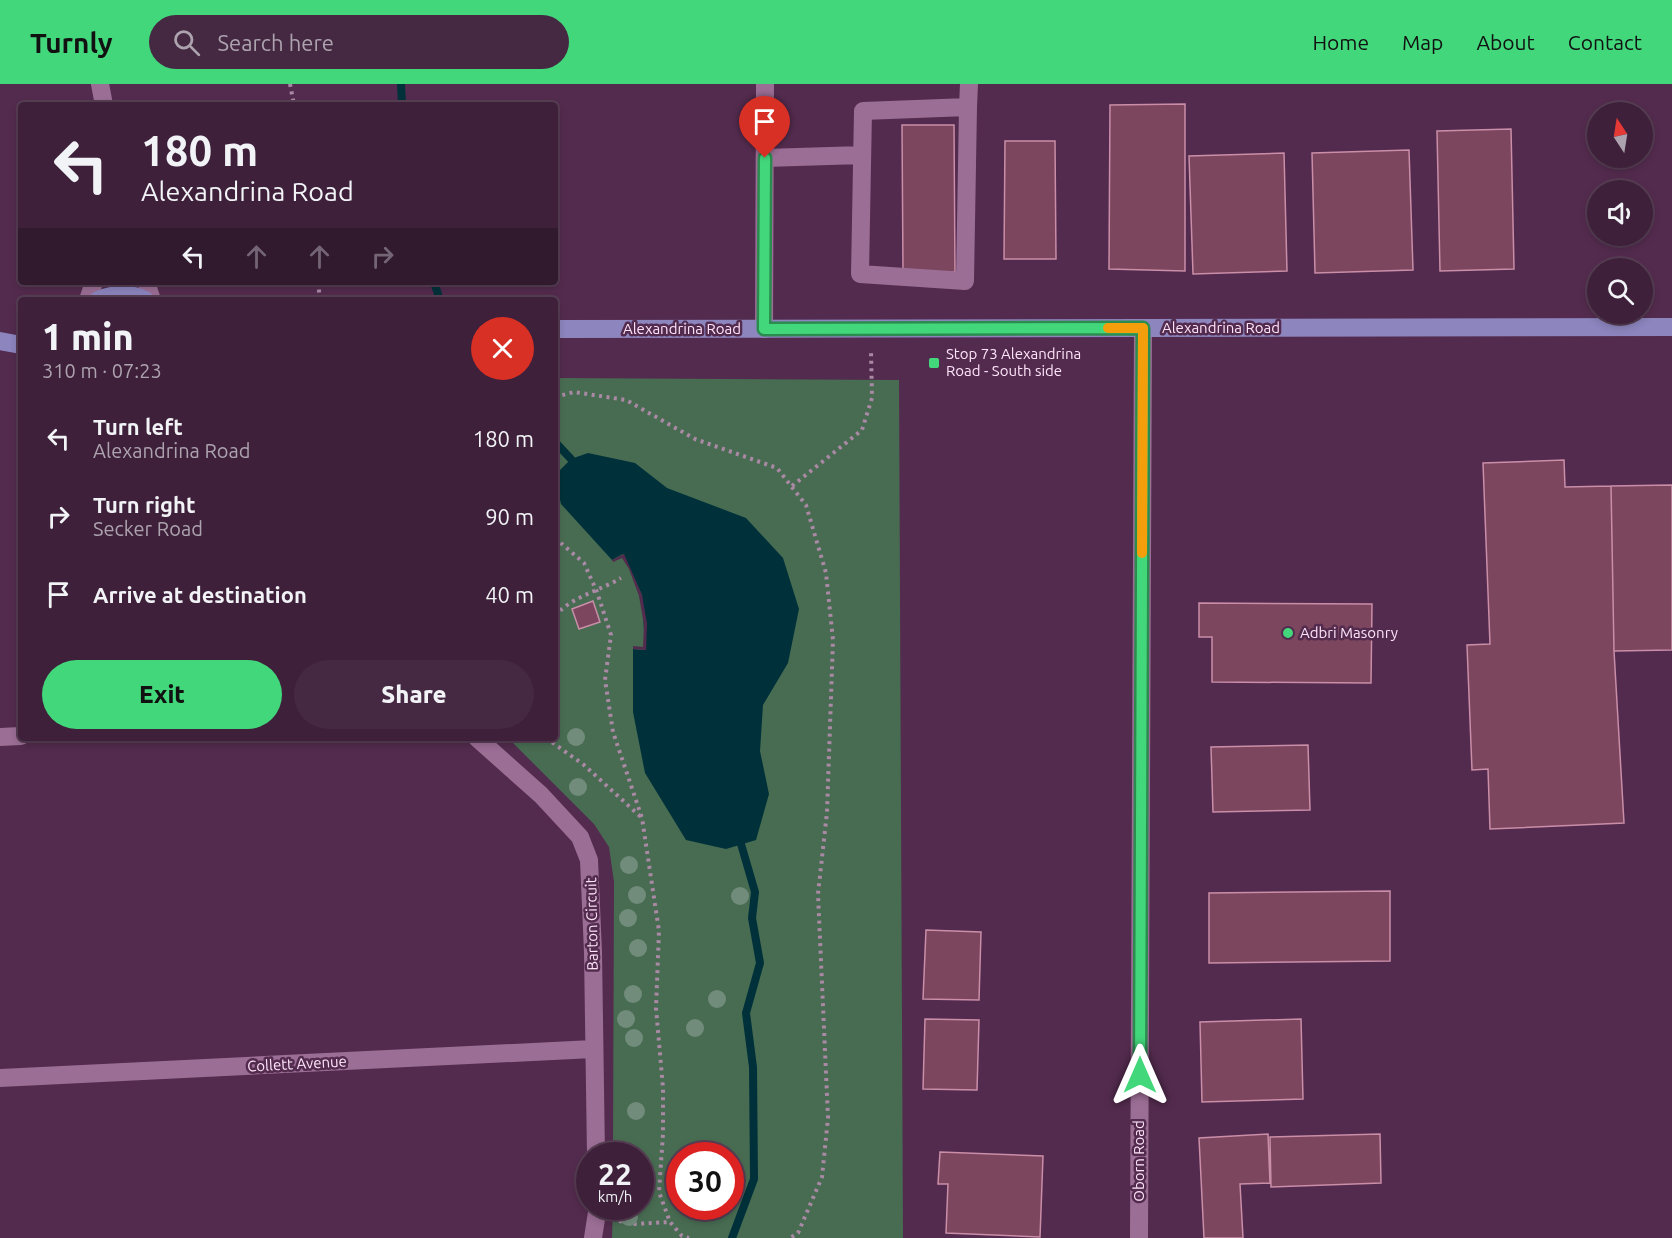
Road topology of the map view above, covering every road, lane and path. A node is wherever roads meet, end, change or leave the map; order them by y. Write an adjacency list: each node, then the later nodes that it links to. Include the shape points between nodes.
1 (100, 84): 5 (street)
2 (290, 84): 6 (path)
3 (765, 84): 9 (street)
4 (969, 84): 7 (street)
5 (103, 102)
6 (293, 102)
7 (968, 107): 8 (street, via 863,111); 8 (street, via 965,281 860,274)
8 (862, 155): 9 (street)
9 (765, 158): 14 (street)
10 (105, 297): 11 (main road)
11 (134, 297)
12 (1672, 327): 13 (main road, Alexandrina Road)
13 (1143, 328): 15 (main road, Alexandrina Road); 42 (street, Oborn Road)
14 (764, 329): 15 (main road, Alexandrina Road); 16 (main road, Alexandrina Road)
15 (871, 329): 22 (path, via 872,398 862,430)
16 (558, 330)
17 (18, 331): 18 (main road)
18 (0, 333)
19 (0, 341): 20 (main road)
20 (18, 344)
21 (558, 396): 22 (path, via 574,392 626,400 695,439 777,468)
22 (792, 486): 38 (path, via 806,505 826,573 833,640 827,812 818,894 828,1118 822,1177)
23 (558, 541): 25 (path, via 584,563)
24 (621, 578): 25 (path)
25 (597, 591): 26 (path, via 568,603); 31 (path, via 610,635 605,680 614,732)
26 (558, 613)
27 (18, 736): 28 (street)
28 (0, 737)
29 (480, 741): 32 (street, Barton Circuit, via 541,795 580,837 586,851 591,881)
30 (550, 741): 31 (path, via 584,765)
31 (642, 818): 37 (path, via 659,931 656,1008 663,1134 659,1192)
32 (593, 1048): 33 (street, Collett Avenue); 34 (street, Barton Circuit)
33 (0, 1078)
34 (596, 1142)
35 (596, 1220): 39 (street)
36 (623, 1220): 37 (path, via 634,1224)
37 (670, 1222): 40 (path)
38 (797, 1235): 41 (path)
39 (593, 1238)
40 (689, 1238)
41 (790, 1238)
42 (1139, 1238)

